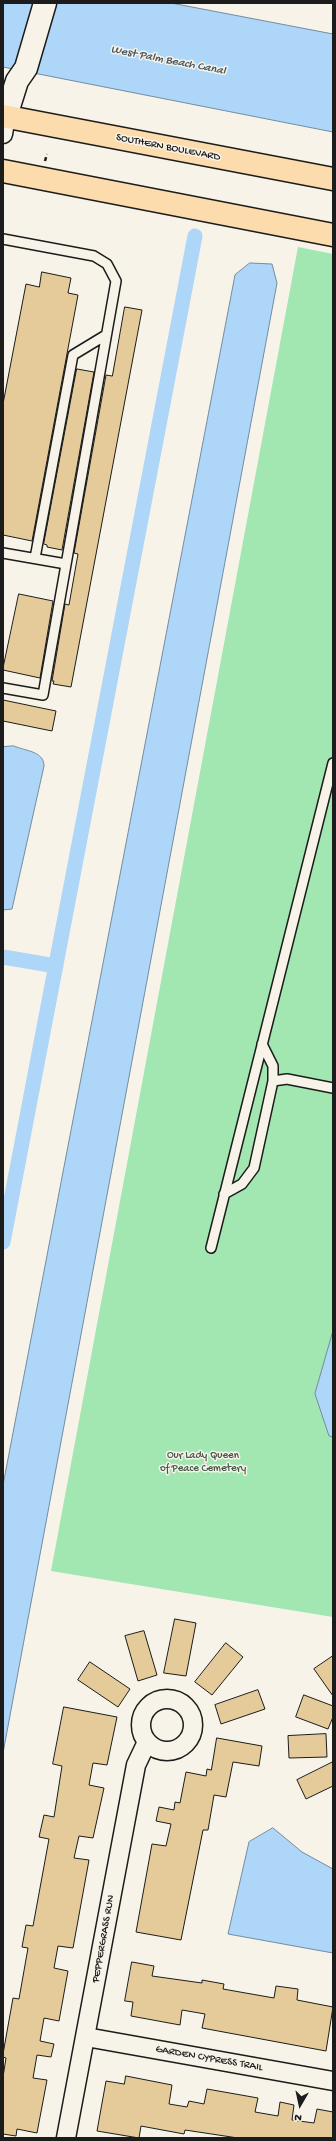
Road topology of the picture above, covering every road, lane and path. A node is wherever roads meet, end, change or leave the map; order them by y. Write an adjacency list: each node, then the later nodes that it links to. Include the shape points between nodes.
1 (29, 3): 3 (street, via 12,65)
2 (45, 3): 3 (street, via 26,68)
3 (17, 81): 4 (street)
4 (4, 122): 8 (highway, SOUTHERN BOULEVARD)
5 (47, 154): 6 (path)
6 (45, 163)
7 (3, 172): 9 (highway)
8 (333, 180)
9 (333, 235)
10 (3, 239): 11 (lane, via 94,256 107,264 116,281)
11 (106, 335): 13 (lane, via 73,354); 14 (lane)
12 (3, 553): 13 (lane)
13 (35, 558): 14 (lane)
14 (66, 564): 15 (lane, via 43,695)
15 (3, 688)
16 (333, 766): 17 (lane)
17 (262, 1044): 18 (lane, via 273,1066); 20 (lane)
18 (273, 1081): 19 (lane, via 287,1079); 20 (lane, via 254,1168 242,1184)
19 (333, 1088)
20 (224, 1194): 21 (lane)
21 (211, 1248)
22 (147, 1742): 23 (street, PEPPERGRASS RUN, via 136,1765)
23 (86, 2037): 24 (street, GARDEN CYPRESS TRAIL); 25 (street, PEPPERGRASS RUN)
24 (333, 2081)
25 (66, 2138)

